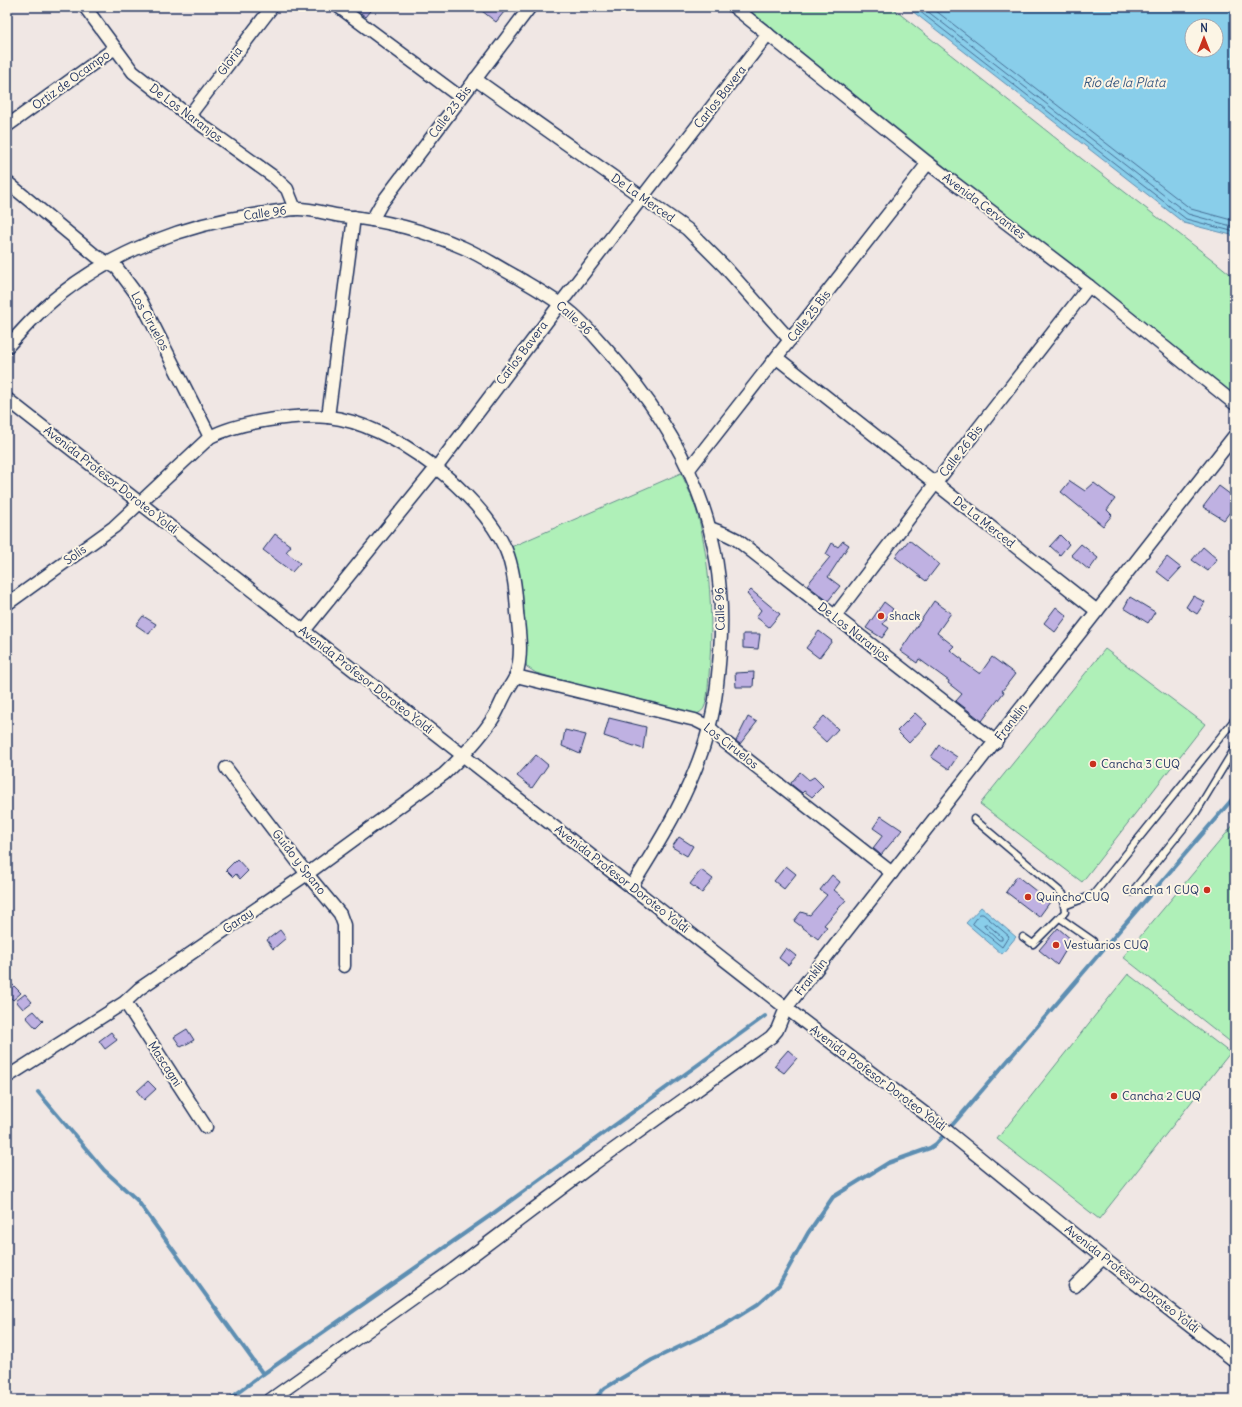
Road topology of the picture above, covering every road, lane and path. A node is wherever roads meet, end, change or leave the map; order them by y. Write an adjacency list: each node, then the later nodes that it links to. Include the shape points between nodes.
1 (85, 7): 7 (street, De Los Naranjos)
2 (272, 7): 10 (street, Gloria)
3 (339, 7): 9 (street)
4 (530, 7): 8 (street, Calle 23 Bis)
5 (734, 7): 6 (street, Avenida Cervantes)
6 (768, 34): 12 (street, Avenida Cervantes); 14 (street, Carlos Bavera)
7 (115, 48): 10 (street, De Los Naranjos, via 133,72); 11 (street, Ortiz de Ocampo)
8 (475, 79): 9 (street, Calle 23 Bis); 14 (street, De La Merced)
9 (460, 97): 17 (street, Calle 23 Bis)
10 (189, 116): 15 (street, De Los Naranjos, via 274,177 287,189)
11 (7, 126)
12 (928, 163): 19 (street, Avenida Cervantes); 21 (street, Calle 25 Bis)
13 (7, 182): 18 (street, Los Ciruelos)
14 (642, 198): 20 (street, Carlos Bavera); 21 (street, De La Merced, via 687,229)
15 (295, 209): 16 (street, Calle 96); 18 (street, Calle 96, via 236,217 193,227)
16 (354, 217): 17 (street, Calle 96); 26 (street)
17 (372, 220): 20 (street, Calle 96, via 439,238 468,250 547,294)
18 (108, 263): 22 (street, Calle 96, via 61,294 32,319); 28 (street, Los Ciruelos, via 116,268 140,299)
19 (1089, 286): 25 (street, Avenida Cervantes); 31 (street, Calle 26 Bis)
20 (560, 304): 29 (street, Carlos Bavera); 30 (street, Calle 96, via 574,315 628,374 662,422)
21 (790, 340): 23 (street, Calle 25 Bis)
22 (7, 346)
23 (777, 358): 30 (street, Calle 25 Bis); 31 (street, De La Merced)
24 (7, 399): 32 (street, Avenida Profesor Doroteo Yoldi)
25 (1235, 404)
26 (328, 417): 28 (street, Garay, via 265,421); 29 (street, Garay, via 393,439)
27 (1235, 435): 35 (street, Franklin)
28 (210, 437): 32 (street, Solís)
29 (436, 468): 37 (street, Carlos Bavera); 38 (street, Garay, via 468,496 484,515 506,550 516,596 519,628 520,659)
30 (689, 469): 33 (street, Calle 96)
31 (935, 484): 35 (street, De La Merced); 36 (street, Calle 26 Bis)
32 (140, 502): 34 (street, Solís, via 114,527); 37 (street, Avenida Profesor Doroteo Yoldi)
33 (710, 528): 36 (street, De Los Naranjos, via 736,539); 40 (street, Calle 96, via 719,580 721,633 717,686)
34 (7, 604)
35 (1097, 611): 41 (street, Franklin)
36 (834, 617): 41 (street, De Los Naranjos)
37 (303, 632): 43 (street, Avenida Profesor Doroteo Yoldi)
38 (516, 676): 40 (street, Los Ciruelos, via 695,720); 43 (street, Garay, via 494,716)
39 (1235, 719): 50 (lane, via 1092,895)
40 (710, 727): 46 (street, Los Ciruelos, via 725,742); 48 (street, Calle 96, via 698,764 676,812)
41 (996, 742): 46 (street, Franklin)
42 (1235, 748): 49 (lane, via 1194,814)
43 (463, 756): 47 (street, Garay, via 444,774); 48 (street, Avenida Profesor Doroteo Yoldi)
44 (226, 768): 47 (street, Guido y Spano)
45 (974, 819): 50 (lane, via 1063,894)
46 (892, 873): 56 (street, Franklin)
47 (307, 874): 54 (street, Guido y Spano, via 340,914 344,925); 55 (street, Garay, via 139,989)
48 (631, 887): 56 (street, Avenida Profesor Doroteo Yoldi)
49 (1132, 892)
50 (1064, 906): 51 (lane, via 1065,912)
51 (1060, 918): 52 (lane, via 1033,944); 53 (lane)
52 (1022, 937)
53 (1093, 941)
54 (344, 966)
55 (125, 1002): 57 (street, Garay); 58 (street, Mascagni)
56 (786, 1008): 59 (street, Avenida Profesor Doroteo Yoldi, via 936,1122); 62 (street, Franklin, via 777,1030 771,1037)
57 (8, 1075)
58 (206, 1126)
59 (1103, 1258): 60 (street); 61 (street, Avenida Profesor Doroteo Yoldi)
60 (1075, 1286)
61 (1235, 1361)
62 (270, 1400)

